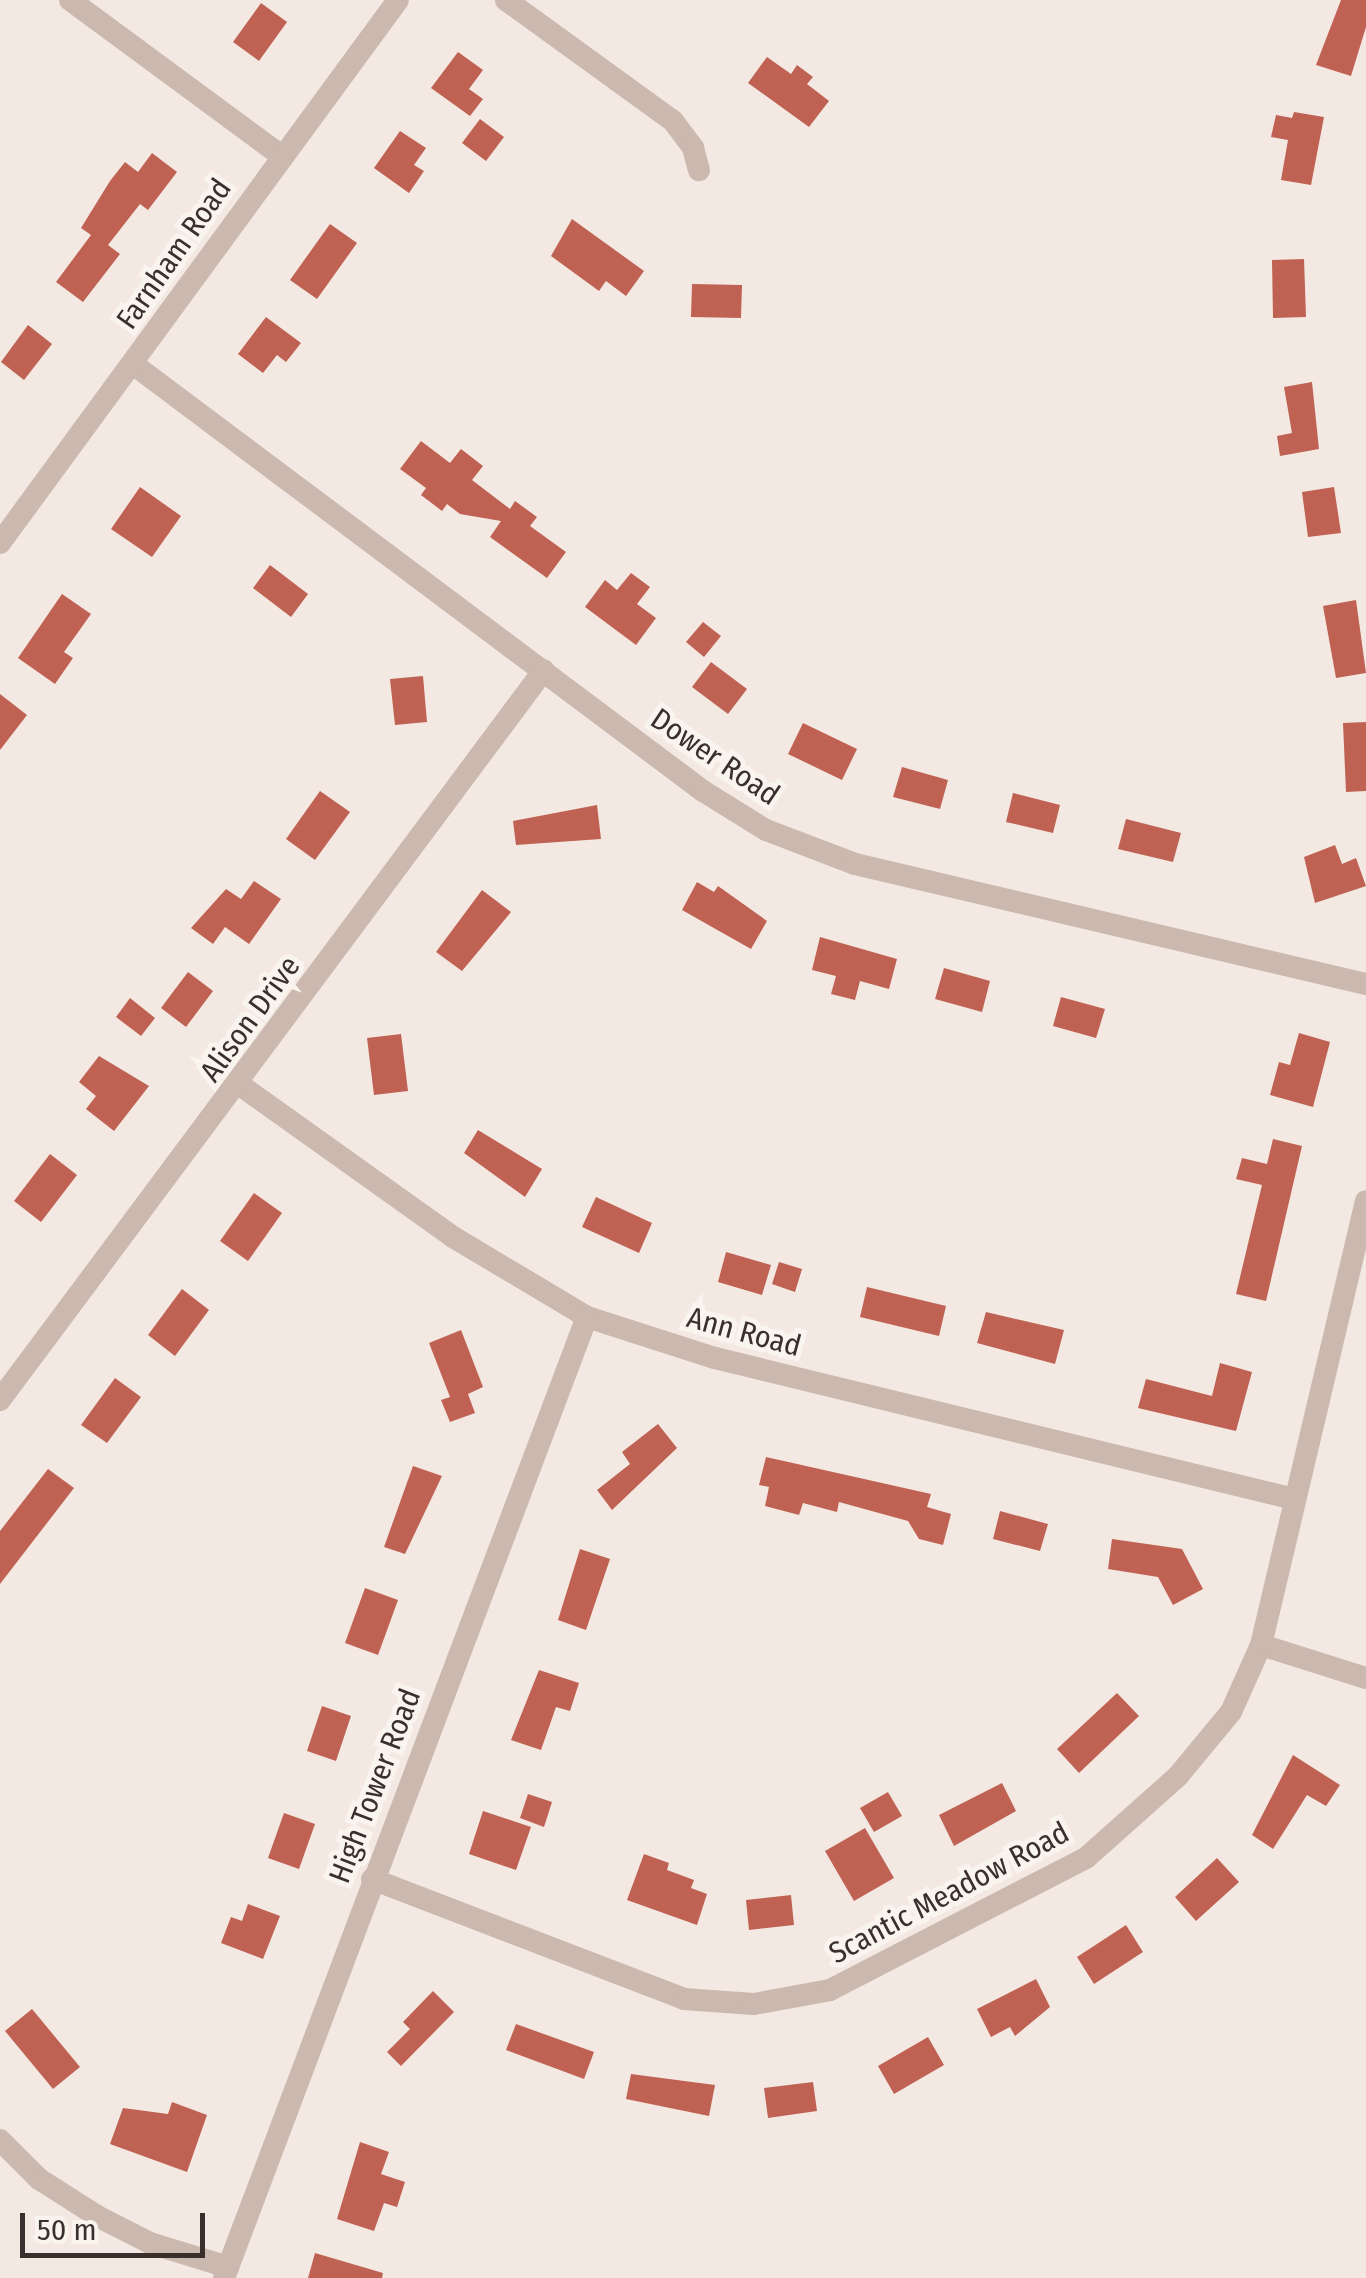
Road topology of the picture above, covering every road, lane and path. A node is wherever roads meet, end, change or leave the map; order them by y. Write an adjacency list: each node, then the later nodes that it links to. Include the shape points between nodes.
1 (70, 0): 4 (street)
2 (398, 0): 4 (street, Farnham Road)
3 (506, 0): 5 (street, via 673,121 693,148)
4 (280, 155): 6 (street, Farnham Road)
5 (698, 170)
6 (133, 364): 7 (street, Farnham Road); 8 (street, Dower Road)
7 (0, 543)
8 (544, 670): 9 (street, Dower Road, via 766,830 855,864); 10 (street, Alison Drive)
9 (1366, 984)
10 (240, 1085): 12 (street, Ann Road, via 452,1237); 13 (street, Alison Drive)
11 (1366, 1201): 14 (street, Scantic Meadow Road)
12 (587, 1316): 14 (street, Ann Road, via 715,1358); 17 (street, High Tower Road)
13 (0, 1400)
14 (1294, 1499): 15 (street, Scantic Meadow Road)
15 (1261, 1645): 16 (street); 17 (street, Scantic Meadow Road, via 1230,1712 1188,1763 1086,1858 830,1990 754,2004 684,1999)
16 (1366, 1678)
17 (372, 1879): 19 (street, High Tower Road)
18 (0, 2140): 19 (street, via 40,2179 97,2216)
19 (226, 2273)

